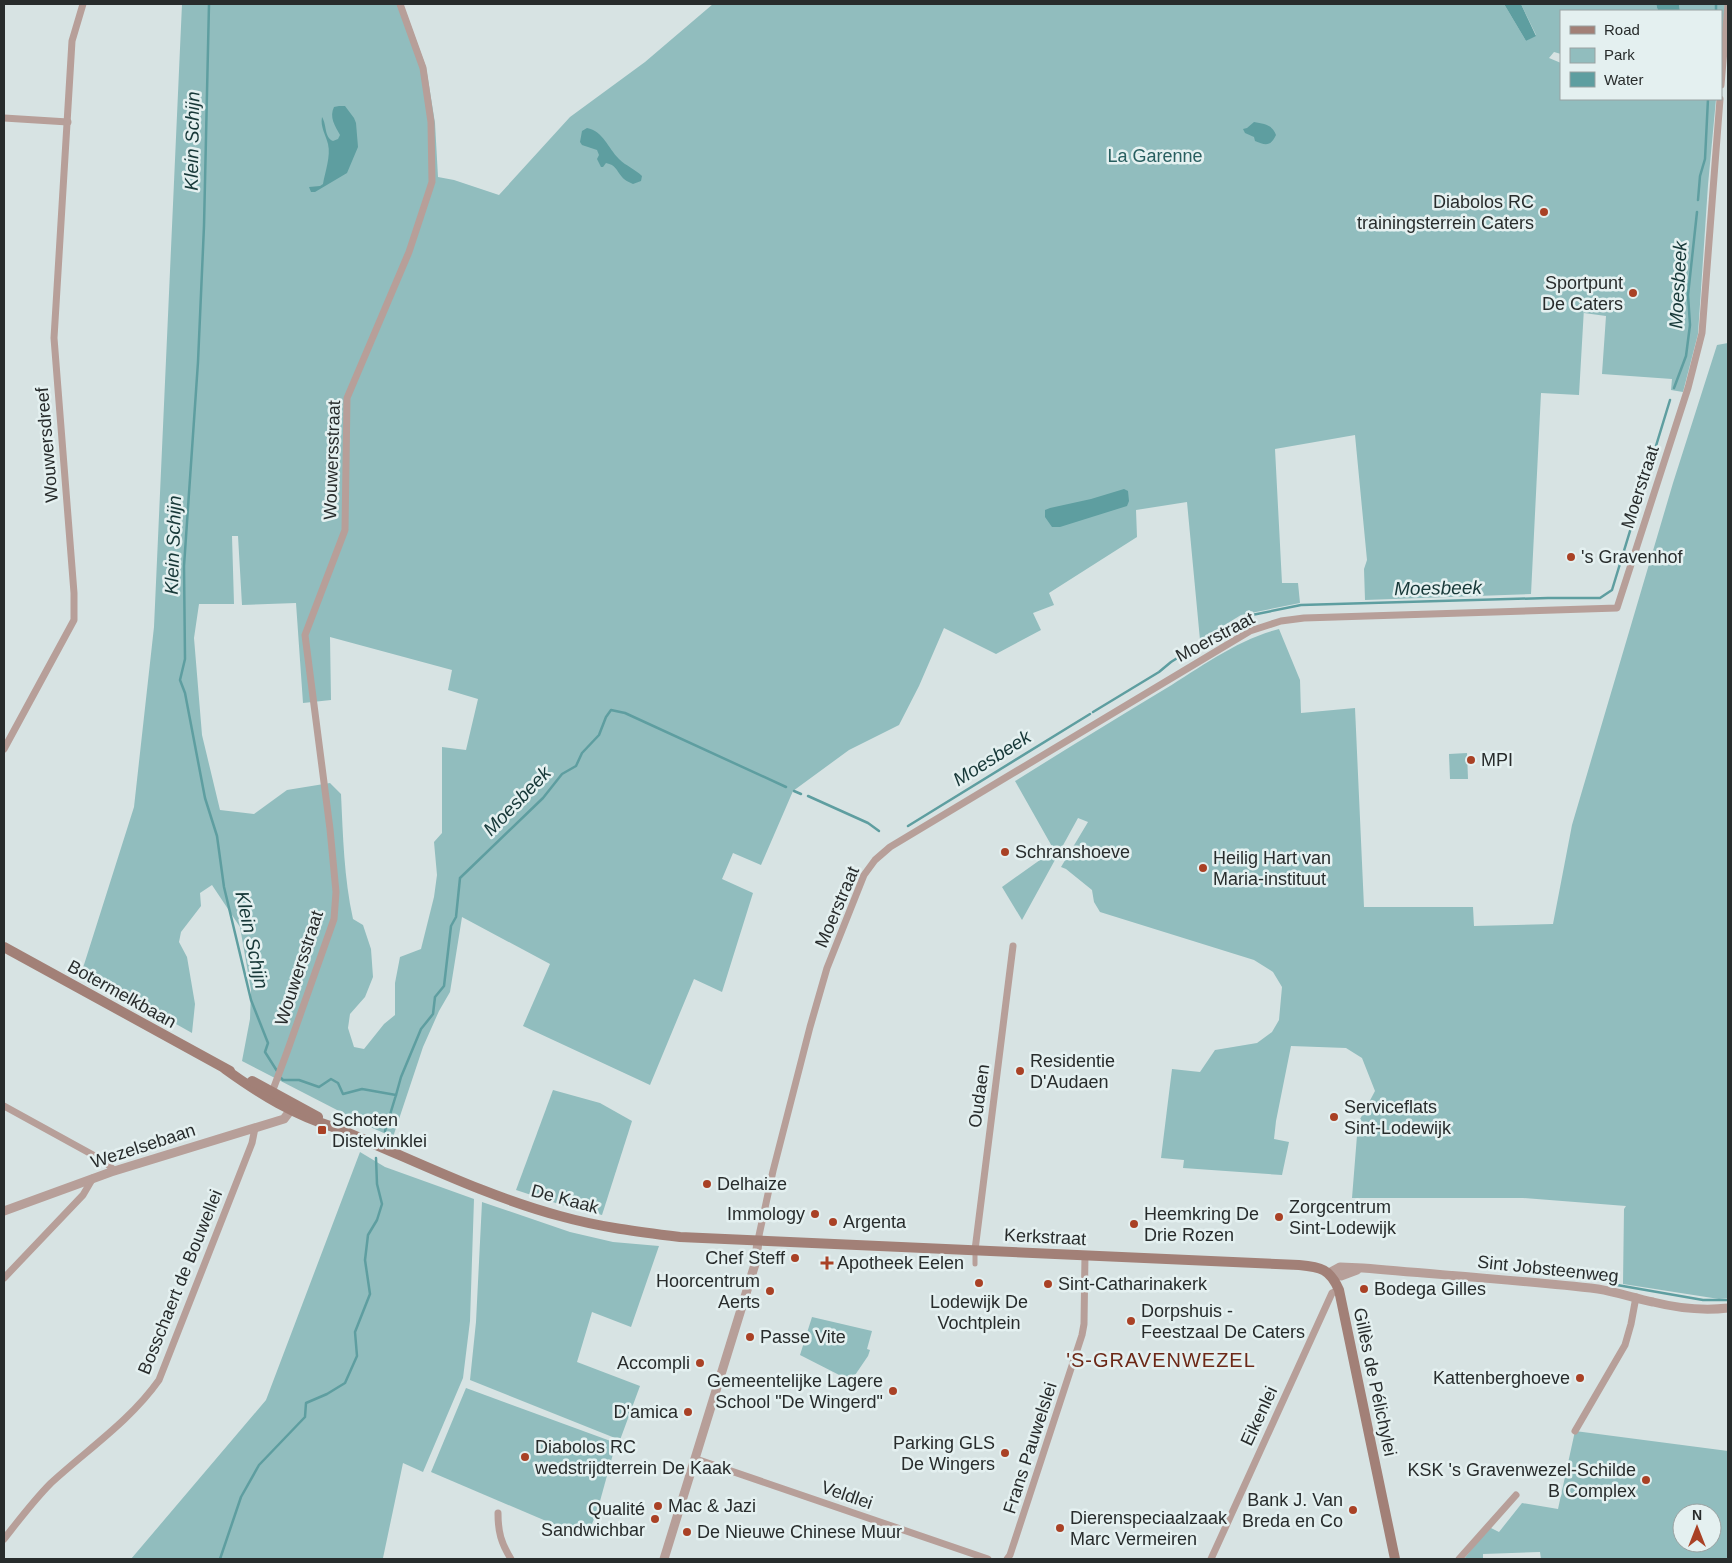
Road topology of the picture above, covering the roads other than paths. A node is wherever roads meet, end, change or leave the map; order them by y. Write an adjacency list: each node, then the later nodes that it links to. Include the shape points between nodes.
1 (83, 4): 8 (street, Wouwersdreef, via 72,41)
2 (400, 4): 12 (street, Wouwersstraat, via 423,68 431,122 432,182 409,252 347,398 345,530 305,635 330,829 336,892 334,919)
3 (1728, 4): 4 (street)
4 (1727, 32): 5 (street)
5 (1722, 76)
6 (1720, 100): 21 (street, Moerstraat, via 1702,333 1688,388 1616,608 1304,618 1250,631 890,847 864,875 827,968)
7 (4, 118): 8 (street)
8 (68, 122): 9 (street, Wouwersdreef, via 54,338 74,620)
9 (4, 749)
10 (1014, 946): 22 (street, Oudaen)
11 (4, 947): 12 (main road, Botermelkbaan)
12 (271, 1094): 14 (main road, Botermelkbaan); 16 (main road, Botermelkbaan)
13 (4, 1106): 18 (street, via 104,1161)
14 (290, 1111): 15 (street, Wezelsebaan, via 284,1119); 16 (main road, Botermelkbaan)
15 (255, 1128): 18 (street, Wezelsebaan); 34 (street, Bosschaert de Bouwellei, via 252,1143 159,1380 133,1413 49,1485)
16 (336, 1128): 17 (main road, Botermelkbaan)
17 (375, 1144): 21 (main road, De Kaak, via 480,1189 561,1217 674,1236)
18 (115, 1171): 19 (street, Wezelsebaan)
19 (94, 1178): 20 (street, Wezelsebaan); 26 (street, via 84,1195)
20 (4, 1211)
21 (758, 1240): 22 (main road, Kerkstraat); 31 (street, via 756,1261)
22 (975, 1250): 23 (main road, Kerkstraat); 24 (street)
23 (1086, 1255): 25 (main road, Kerkstraat, via 1310,1266); 38 (street, Frans Pauwelslei, via 1082,1335)
24 (975, 1264)
25 (1329, 1273): 27 (main road, Gillès de Pélichylei); 28 (street, Sint Jobsteenweg, via 1341,1276 1363,1268 1519,1280 1600,1289)
26 (4, 1278)
27 (1336, 1291): 39 (street, Eikenlei); 40 (main road, Gillès de Pélichylei)
28 (1636, 1297): 29 (street, Sint Jobsteenweg, via 1689,1308); 30 (street, via 1625,1345)
29 (1728, 1308)
30 (1575, 1430)
31 (696, 1459): 36 (street); 37 (street, Veldlei)
32 (1516, 1495): 41 (street)
33 (498, 1513): 35 (street, via 502,1545)
34 (4, 1539)
35 (511, 1559)
36 (664, 1559)
37 (988, 1559)
38 (1007, 1559)
39 (1211, 1559)
40 (1395, 1559)
41 (1458, 1559)

